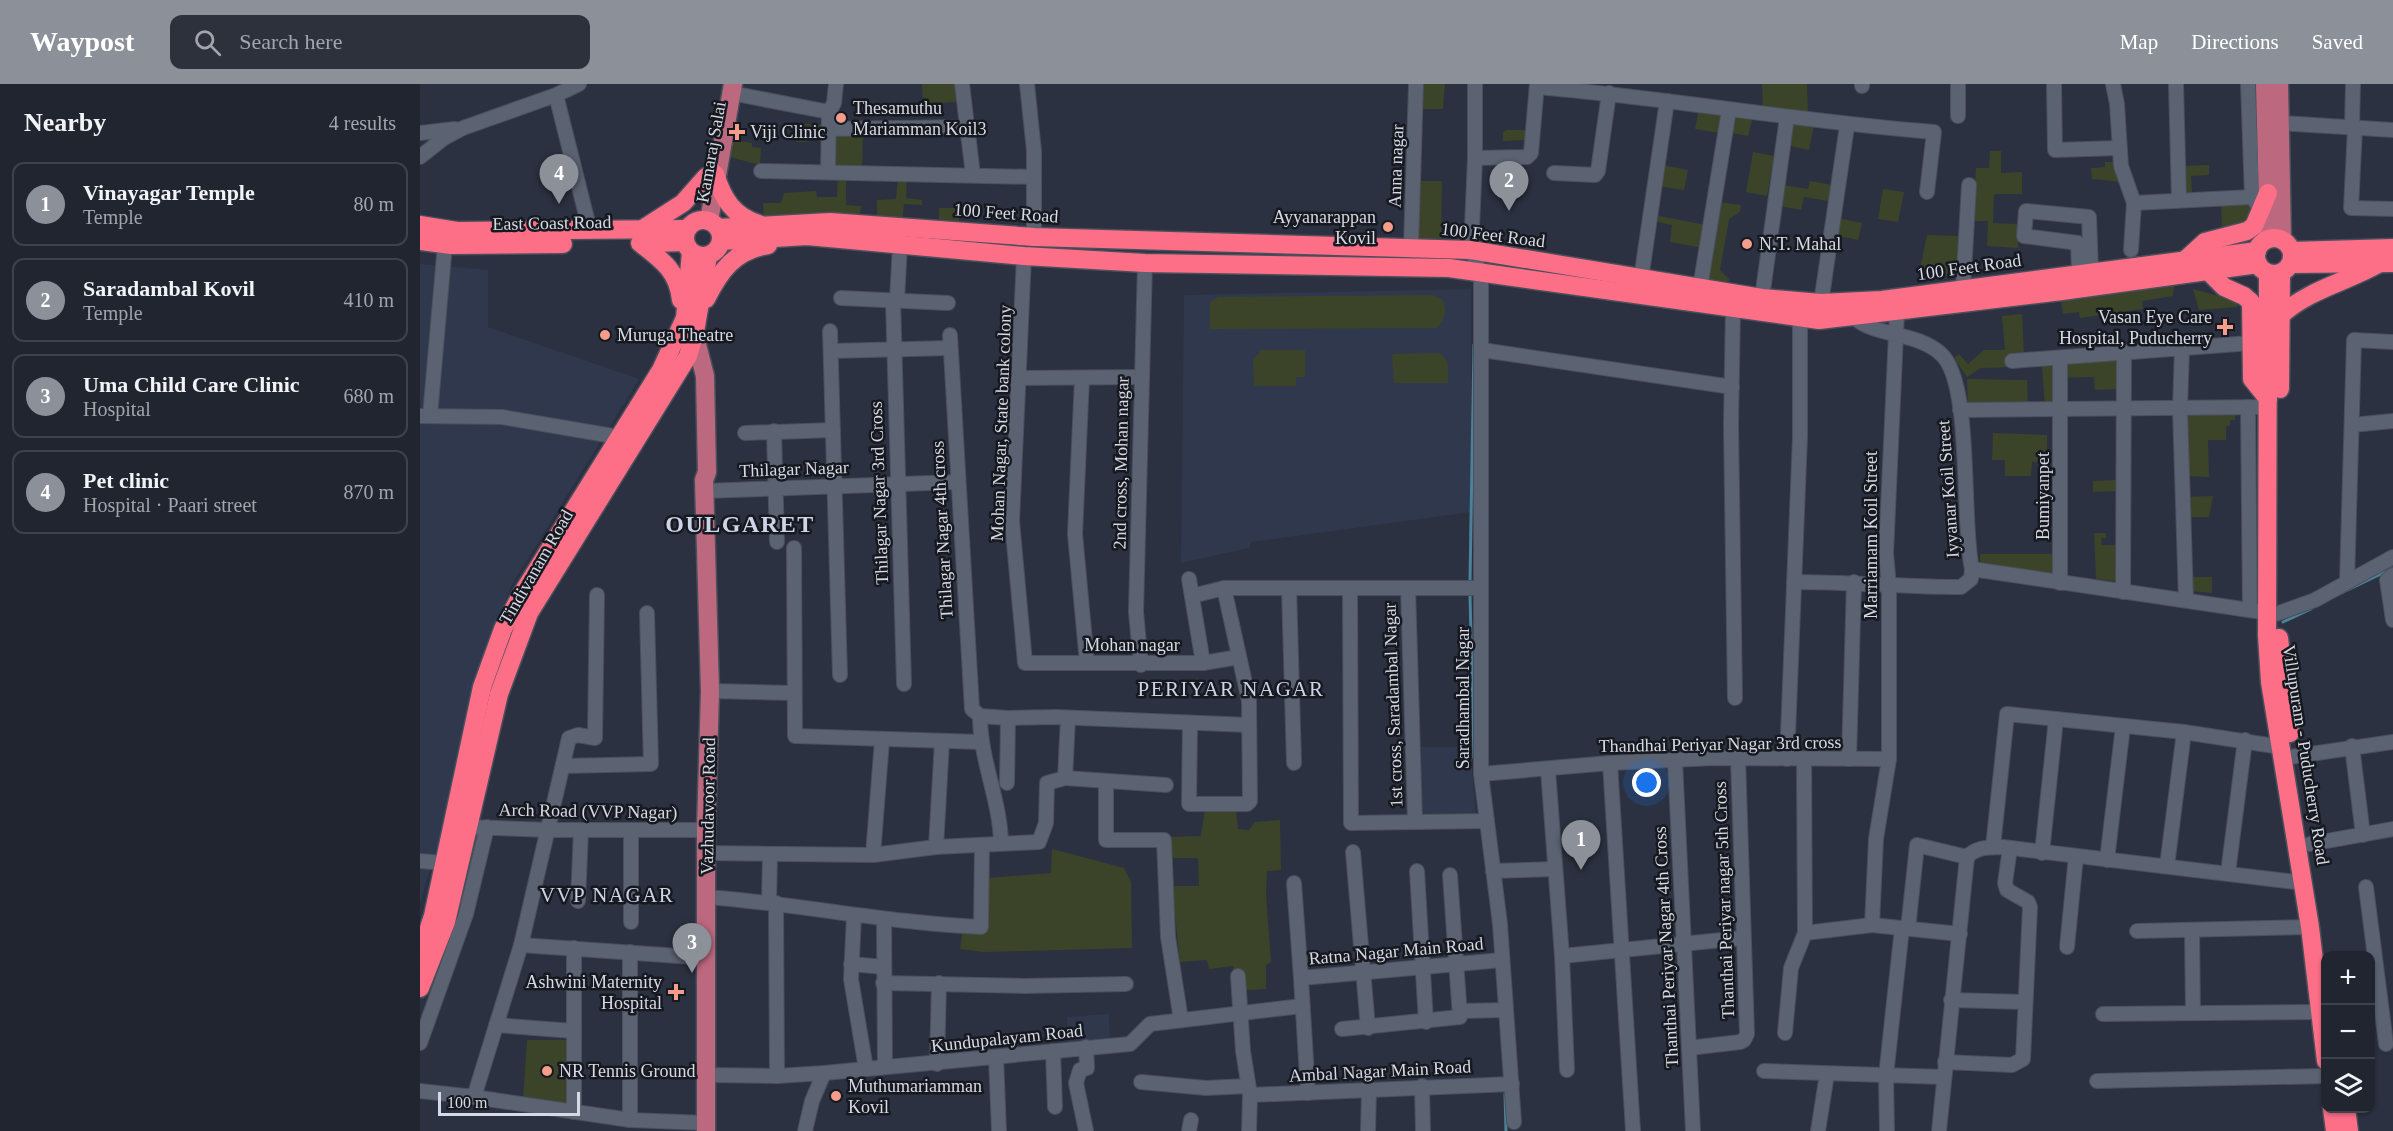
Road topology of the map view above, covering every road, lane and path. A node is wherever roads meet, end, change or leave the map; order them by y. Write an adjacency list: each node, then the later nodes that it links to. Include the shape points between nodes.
1 (579, 84): 18 (street)
2 (836, 84): 21 (street)
3 (963, 84): 26 (street)
4 (1027, 84): 40 (street)
5 (1416, 84): 57 (street, Anna nagar)
6 (1475, 84): 34 (street)
7 (1958, 84): 22 (street)
8 (2054, 84): 32 (street, via 2055,150)
9 (2113, 84): 32 (street)
10 (2176, 84): 44 (street)
11 (2248, 84): 43 (street)
12 (2265, 84): 43 (main road)
13 (2279, 84): 24 (main road)
14 (2353, 84): 28 (street)
15 (1537, 86): 17 (street); 34 (street, via 1531,153 1527,157)
16 (729, 87): 21 (street); 38 (main road, Kamaraj Salai)
17 (1609, 93): 19 (street); 37 (street, via 1595,176)
18 (556, 95): 27 (street); 49 (street)
19 (1667, 101): 20 (street); 69 (street)
20 (1729, 110): 23 (street); 70 (street)
21 (829, 112): 29 (street)
22 (1958, 116)
23 (1787, 117): 25 (street); 73 (street)
24 (2280, 123): 28 (street); 62 (main road)
25 (1847, 126): 42 (street, via 1934,132); 76 (street)
26 (967, 127): 29 (street); 39 (street)
27 (463, 128): 31 (street); 33 (street)
28 (2354, 128): 30 (street); 46 (street, via 2352,208)
29 (828, 129): 36 (street)
30 (2393, 130)
31 (420, 133)
32 (2119, 148): 45 (street, via 2125,183)
33 (420, 157)
34 (1475, 158): 59 (street)
35 (761, 171): 36 (street)
36 (828, 171): 39 (street)
37 (1554, 173)
38 (710, 176): 47 (highway, via 731,209); 50 (main road, Kamaraj Salai); 52 (highway)
39 (973, 176): 40 (street)
40 (1034, 177): 53 (street)
41 (1969, 185): 71 (street)
42 (1927, 192)
43 (2260, 199): 44 (street); 62 (main road); 63 (highway, via 2254,226 2205,242)
44 (2179, 200): 45 (street)
45 (2134, 203): 60 (street)
46 (2393, 209)
47 (760, 224): 50 (highway, 100 Feet Road); 53 (highway, 100 Feet Road, via 830,222)
48 (420, 225): 49 (highway, East Coast Road, via 457,231)
49 (590, 231): 52 (highway, East Coast Road)
50 (702, 236): 51 (highway, 100 Feet Road); 52 (highway, East Coast Road); 82 (highway, Tindivanam Road)
51 (807, 236): 56 (highway, 100 Feet Road); 82 (highway, via 793,242 754,247 737,257 715,280)
52 (640, 237): 55 (highway, East Coast Road); 82 (highway, via 675,275 681,307)
53 (1034, 237): 57 (highway, 100 Feet Road)
54 (420, 241): 55 (highway, East Coast Road)
55 (445, 244): 104 (street)
56 (900, 244): 61 (highway, 100 Feet Road); 74 (street, Thilagar Nagar 3rd Cross)
57 (1411, 248): 59 (highway, 100 Feet Road)
58 (2393, 248): 62 (highway)
59 (1471, 250): 68 (street); 69 (highway, 100 Feet Road)
60 (2132, 250)
61 (1024, 256): 64 (highway, 100 Feet Road); 95 (street, Mohan Nagar, State bank colony)
62 (2275, 257): 63 (highway, 100 Feet Road); 65 (highway); 66 (highway, 100 Feet Road); 79 (highway); 98 (highway)
63 (2183, 262): 67 (highway, 100 Feet Road)
64 (1145, 263): 68 (highway, 100 Feet Road, via 1449,268); 94 (street, 2nd cross, Mohan nagar)
65 (2387, 263): 79 (highway, via 2295,302)
66 (2208, 271): 78 (highway, 100 Feet Road); 86 (highway, via 2224,287 2251,302)
67 (2085, 272): 67 (street, via 2078,243 2024,236 2026,210 2089,217); 71 (highway, 100 Feet Road)
68 (1481, 273): 77 (highway, 100 Feet Road); 89 (street, Saradhambal Nagar)
69 (1641, 279): 70 (highway, 100 Feet Road)
70 (1700, 288): 73 (highway, 100 Feet Road)
71 (1963, 289): 76 (highway, 100 Feet Road)
72 (841, 298): 74 (street)
73 (1762, 298): 76 (highway, 100 Feet Road)
74 (895, 300): 75 (street); 87 (street, Thilagar Nagar 3rd Cross)
75 (948, 303)
76 (1821, 303)
77 (1733, 309): 81 (highway, 100 Feet Road); 97 (street)
78 (1897, 312): 80 (highway, 100 Feet Road); 84 (street, Marriamam Koil Street)
79 (2281, 315): 136 (highway)
80 (1854, 317): 81 (highway, 100 Feet Road); 84 (street, Iyyanar Koil Street, via 1863,326)
81 (1800, 318): 122 (street)
82 (690, 324): 110 (highway); 113 (main road, Vazhudavoor Road, via 700,364 699,472); 181 (highway, Tindivanam Road, via 688,356 529,613 499,694)
83 (830, 331): 90 (street)
84 (1897, 333): 103 (street, Iyyanar Koil Street, via 1928,345 1949,363 1955,375); 126 (street, Marriamam Koil Street, via 1886,553)
85 (2393, 342): 106 (street, via 2354,340)
86 (2251, 343): 88 (street); 98 (highway, via 2252,379)
87 (893, 348): 90 (street); 111 (street, Thilagar Nagar 4th cross, via 950,341); 112 (street, Thilagar Nagar 3rd Cross)
88 (2182, 348): 91 (street); 102 (street)
89 (1482, 350): 97 (street); 131 (street, Saradhambal Nagar)
90 (831, 351): 107 (street)
91 (2124, 352): 92 (street); 99 (street)
92 (2060, 358): 93 (street); 101 (street, Bumiyanpet)
93 (2012, 361)
94 (1140, 377): 96 (street); 143 (street, 2nd cross, Mohan nagar, via 1136,612)
95 (1020, 378): 96 (street); 140 (street, Mohan Nagar, State bank colony, via 1012,521)
96 (1083, 378): 141 (street, via 1075,534)
97 (1732, 387): 148 (street)
98 (2268, 403): 100 (street); 136 (highway)
99 (2124, 406): 101 (street); 102 (street); 132 (street)
100 (2248, 407): 102 (street); 136 (street)
101 (2061, 409): 103 (street); 125 (street, Bumiyanpet)
102 (2180, 409): 135 (street)
103 (1960, 410): 119 (street, Iyyanar Koil Street, via 1966,534)
104 (425, 416): 110 (street, via 501,417)
105 (2393, 421): 106 (street)
106 (2352, 425): 124 (street)
107 (833, 430): 108 (street); 114 (street)
108 (774, 431): 109 (street); 115 (street)
109 (745, 433)
110 (619, 436): 203 (highway, via 503,630 482,687)
111 (958, 482): 112 (street, Thilagar Nagar); 149 (street, Thilagar Nagar 4th cross)
112 (897, 484): 114 (street, Thilagar Nagar); 145 (street, Thilagar Nagar 3rd Cross)
113 (704, 486): 115 (street, Thilagar Nagar); 146 (main road, Vazhudavoor Road)
114 (835, 486): 115 (street, Thilagar Nagar); 144 (street)
115 (776, 487): 116 (street)
116 (777, 542)
117 (794, 548): 147 (street)
118 (2393, 557): 124 (street)
119 (1972, 569): 125 (street, Iyyanar Koil Street); 126 (street, via 1971,579 1961,587)
120 (2393, 575): 138 (street, via 2387,580)
121 (1189, 579): 134 (street)
122 (1794, 582): 123 (street); 165 (street)
123 (1854, 582): 126 (street); 167 (street)
124 (2348, 582): 136 (street, via 2315,600)
125 (2060, 583): 132 (street, Iyyanar Koil Street)
126 (1889, 586): 168 (street, Marriamam Koil Street)
127 (1224, 588): 128 (street); 134 (street); 139 (street)
128 (1289, 588): 129 (street); 171 (street)
129 (1350, 588): 130 (street); 179 (street, via 1351,823)
130 (1408, 588): 131 (street); 179 (street, 1st cross, Saradambal Nagar)
131 (1481, 588): 174 (street, Saradhambal Nagar)
132 (2123, 592): 135 (street, Iyyanar Koil Street)
133 (597, 595): 172 (street, via 595,738 570,738)
134 (1192, 596): 142 (street)
135 (2186, 599): 136 (street, Iyyanar Koil Street)
136 (2264, 612): 163 (highway)
137 (647, 613): 172 (street, via 651,764)
138 (2393, 620)
139 (1239, 657): 142 (street, Mohan nagar); 154 (street, via 1249,701)
140 (1025, 663): 141 (street, Mohan nagar)
141 (1087, 663): 143 (street, Mohan nagar)
142 (1203, 663): 143 (street, Mohan nagar)
143 (1140, 665)
144 (840, 675)
145 (904, 684)
146 (710, 691): 147 (street); 185 (main road, Vazhudavoor Road)
147 (793, 693): 157 (street, via 795,736)
148 (1735, 698)
149 (976, 713): 150 (street); 160 (street, Thilagar Nagar 4th cross)
150 (1008, 718): 151 (street); 177 (street)
151 (1068, 718): 153 (street); 175 (street)
152 (2056, 719): 155 (street); 192 (street, via 2007,714); 196 (street)
153 (1190, 724): 154 (street); 154 (street, via 1187,800 1193,806 1247,804)
154 (1249, 725)
155 (2123, 726): 156 (street); 201 (street)
156 (2184, 732): 158 (street); 204 (street)
157 (882, 740): 159 (street); 198 (street)
158 (2246, 740): 163 (street); 208 (street)
159 (942, 741): 160 (street); 191 (street)
160 (980, 742): 188 (street, Thilagar Nagar 4th cross, via 999,813)
161 (2393, 742): 162 (street)
162 (2352, 746): 163 (street); 187 (street)
163 (2285, 754): 189 (highway); 211 (highway, Villupuram - Puducherry Road)
164 (1738, 758): 165 (street, Thandhai Periyar Nagar 3rd cross); 169 (street, Thandhai Periyar Nagar 3rd cross); 226 (street, Thanthai Periyar nagar 5th Cross)
165 (1787, 759): 166 (street, Thandhai Periyar Nagar 3rd cross)
166 (1804, 759): 167 (street, Thandhai Periyar Nagar 3rd cross); 224 (street)
167 (1849, 759): 168 (street, Thandhai Periyar Nagar 3rd cross)
168 (1889, 759): 219 (street, Marriamam Koil Street, via 1875,839)
169 (1675, 761): 170 (street, Thandhai Periyar Nagar 3rd cross); 228 (street, Thanthai Periyar Nagar 4th Cross)
170 (1610, 762): 173 (street, Thandhai Periyar Nagar 3rd cross); 231 (street)
171 (1294, 763)
172 (564, 766): 183 (street)
173 (1548, 770): 174 (street, Thandhai Periyar Nagar 3rd cross); 205 (street)
174 (1481, 774): 180 (street, Saradhambal Nagar)
175 (1065, 778): 176 (street); 188 (street, via 1047,783 1046,823 1039,842)
176 (1107, 782): 178 (street); 258 (street, via 1106,840 1164,840 1168,937)
177 (1007, 783)
178 (1166, 786)
179 (1415, 821): 180 (street)
180 (1486, 821): 207 (street, Saradhambal Nagar)
181 (478, 827): 183 (street, Arch Road (VVP Nagar)); 203 (highway, Tindivanam Road); 266 (street, via 466,914)
182 (2393, 829): 187 (street)
183 (550, 830): 184 (street, Arch Road (VVP Nagar)); 227 (street)
184 (581, 830): 186 (street, Arch Road (VVP Nagar)); 214 (street)
185 (706, 830): 186 (street, Arch Road (VVP Nagar)); 195 (main road, Vazhudavoor Road)
186 (631, 831): 218 (street)
187 (2363, 835): 189 (street)
188 (1001, 843): 190 (street)
189 (2310, 844): 232 (highway)
190 (981, 846): 191 (street); 217 (street, via 981,927)
191 (936, 847): 198 (street)
192 (1992, 848): 193 (street); 200 (street, via 1973,850)
193 (2010, 848): 196 (street); 250 (street, via 2007,890 2030,907)
194 (1353, 852): 242 (street)
195 (707, 853): 197 (street); 213 (main road, Vazhudavoor Road)
196 (2042, 853): 199 (street)
197 (770, 854): 198 (street); 215 (street)
198 (873, 855)
199 (2076, 856): 201 (street); 229 (street)
200 (1967, 857): 221 (street, via 1917,845); 225 (street)
201 (2107, 860): 204 (street)
202 (420, 861): 203 (street)
203 (453, 863): 234 (highway); 248 (highway, Tindivanam Road, via 446,922)
204 (2167, 866): 208 (street)
205 (1556, 869): 207 (street); 235 (street)
206 (1417, 870): 240 (street)
207 (1493, 871): 237 (street, Saradhambal Nagar)
208 (2228, 873): 211 (street)
209 (1450, 874): 238 (street)
210 (1294, 883): 244 (street)
211 (2304, 884): 220 (highway, Villupuram - Puducherry Road)
212 (2366, 887): 267 (street)
213 (707, 897): 215 (street); 236 (main road, Vazhudavoor Road)
214 (578, 901)
215 (772, 902): 216 (street); 281 (street)
216 (854, 915): 217 (street); 239 (street)
217 (884, 919): 241 (street)
218 (632, 922)
219 (1872, 925): 221 (street); 224 (street)
220 (2310, 927): 222 (street); 255 (highway, Villupuram - Puducherry Road)
221 (1905, 929): 225 (street); 282 (street)
222 (2192, 930): 223 (street); 256 (street)
223 (2137, 931)
224 (1804, 933): 265 (street, via 1791,968)
225 (1960, 934): 249 (street)
226 (1742, 938): 228 (street); 269 (street, Thanthai Periyar nagar 5th Cross, via 1744,1040)
227 (521, 945): 230 (street); 261 (street)
228 (1684, 946): 231 (street); 269 (street, Thanthai Periyar Nagar 4th Cross)
229 (2067, 946)
230 (574, 948): 233 (street); 264 (street)
231 (1623, 951): 235 (street); 307 (street)
232 (2324, 951)
233 (630, 952): 236 (street); 298 (street)
234 (420, 954)
235 (1562, 956): 276 (street)
236 (707, 957): 280 (main road, Vazhudavoor Road)
237 (1502, 960): 238 (street, Ratna Nagar Main Road); 252 (street, Saradhambal Nagar)
238 (1457, 963): 240 (street, Ratna Nagar Main Road); 254 (street)
239 (851, 964): 241 (street); 275 (street)
240 (1423, 966): 242 (street, Ratna Nagar Main Road); 260 (street)
241 (884, 967): 245 (street)
242 (1362, 972): 244 (street, Ratna Nagar Main Road); 262 (street)
243 (1238, 976): 253 (street)
244 (1300, 978): 251 (street, Ratna Nagar Main Road)
245 (883, 983): 246 (street); 274 (street)
246 (939, 983): 247 (street); 273 (street)
247 (1126, 984)
248 (420, 988)
249 (1951, 1000): 250 (street); 272 (street)
250 (2025, 1002): 272 (street, via 2025,1053 2021,1062)
251 (1302, 1006): 253 (street, Kundupalayam Road); 292 (street, Ratna Nagar Main Road)
252 (1506, 1010): 254 (street); 287 (street, Saradhambal Nagar)
253 (1240, 1011): 258 (street, Kundupalayam Road); 291 (street)
254 (1462, 1011): 260 (street, via 1460,1017 1452,1020)
255 (2320, 1012): 256 (street); 259 (highway, Villupuram - Puducherry Road)
256 (2193, 1013): 257 (street)
257 (2103, 1014)
258 (1181, 1020): 268 (street, Kundupalayam Road, via 1150,1024 1130,1044)
259 (2321, 1020)
260 (1426, 1022): 262 (street)
261 (496, 1025): 264 (street); 293 (street)
262 (1368, 1028): 263 (street)
263 (1342, 1029)
264 (573, 1031): 295 (street)
265 (1785, 1033)
266 (420, 1043)
267 (2389, 1044)
268 (1086, 1047): 270 (street, Kundupalayam Road); 303 (street, via 1087,1068 1080,1070 1076,1083)
269 (1689, 1048): 308 (street, Thanthai Periyar Nagar 4th Cross)
270 (1053, 1051): 271 (street, Kundupalayam Road); 294 (street)
271 (996, 1057): 273 (street, Kundupalayam Road); 302 (street)
272 (1945, 1062): 284 (street)
273 (937, 1064): 274 (street, Kundupalayam Road)
274 (885, 1067): 275 (street, Kundupalayam Road)
275 (866, 1069): 278 (street, Kundupalayam Road)
276 (1567, 1070)
277 (1764, 1071): 279 (street)
278 (824, 1073): 281 (street, Kundupalayam Road); 301 (street)
279 (1827, 1074): 282 (street); 309 (street)
280 (706, 1075): 281 (street, Kundupalayam Road); 300 (main road, Vazhudavoor Road)
281 (777, 1076)
282 (1886, 1076): 284 (street); 310 (street)
283 (2321, 1076): 285 (street)
284 (1943, 1077): 311 (street)
285 (2097, 1080)
286 (1142, 1082): 291 (street, Ambal Nagar Main Road)
287 (1512, 1084): 288 (street, Ambal Nagar Main Road); 299 (street, Saradhambal Nagar)
288 (1422, 1086): 289 (street, Ambal Nagar Main Road); 306 (street)
289 (1369, 1089): 292 (street, Ambal Nagar Main Road); 305 (street)
290 (420, 1091): 293 (street)
291 (1249, 1091): 292 (street, Ambal Nagar Main Road); 304 (street)
292 (1308, 1093)
293 (474, 1097): 295 (street)
294 (1055, 1107)
295 (574, 1112): 298 (street)
296 (2332, 1113): 312 (highway)
297 (2347, 1113): 313 (highway)
298 (630, 1120): 300 (street)
299 (1514, 1122)
300 (706, 1127)
301 (805, 1131)
302 (999, 1131)
303 (1086, 1131)
304 (1249, 1131)
305 (1368, 1131)
306 (1423, 1131)
307 (1633, 1131)
308 (1693, 1131)
309 (1818, 1131)
310 (1887, 1131)
311 (1939, 1131)
312 (2335, 1131)
313 (2349, 1131)

